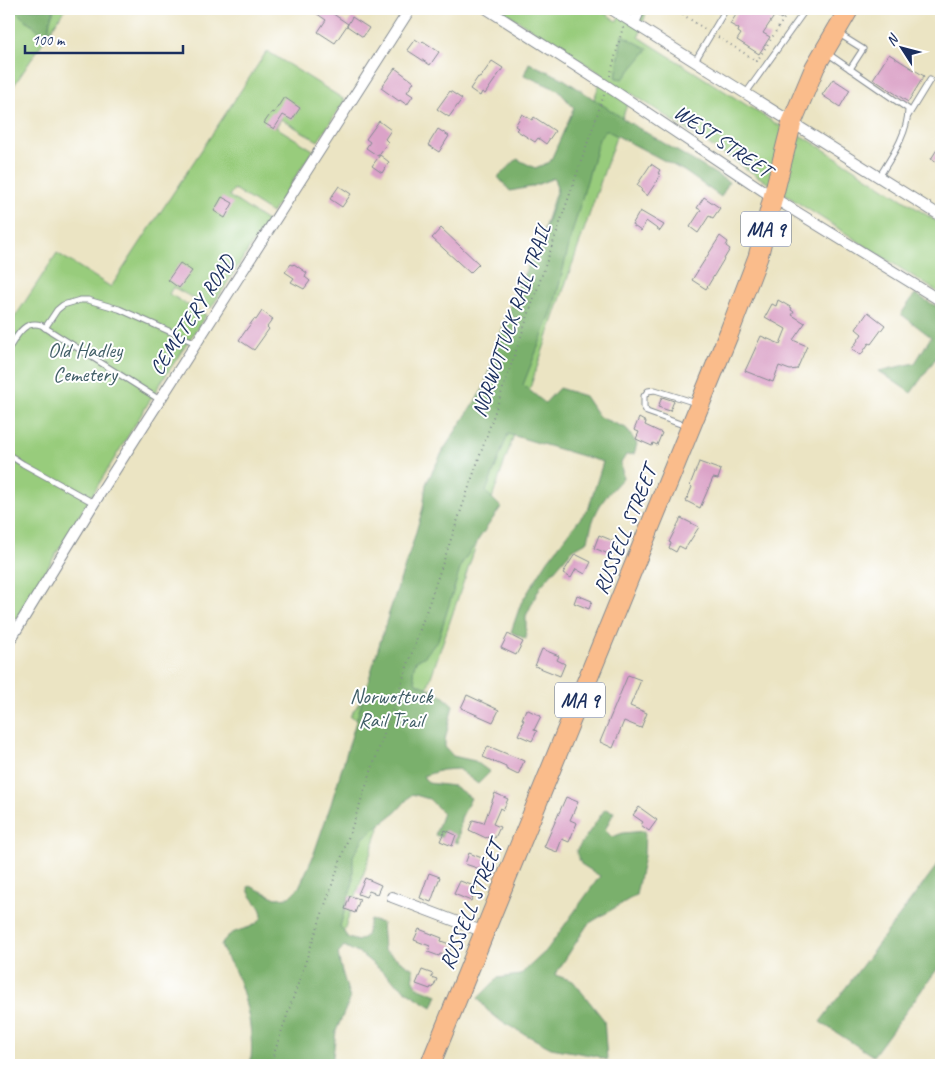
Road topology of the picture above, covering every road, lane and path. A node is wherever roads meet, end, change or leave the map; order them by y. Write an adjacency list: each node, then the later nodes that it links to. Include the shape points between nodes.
1 (410, 9): 25 (street, CEMETERY ROAD)
2 (487, 9): 16 (street, WEST STREET)
3 (612, 9): 10 (street)
4 (640, 9): 10 (street)
5 (674, 9): 11 (path)
6 (726, 9): 11 (lane)
7 (790, 9): 11 (path, via 757,61)
8 (806, 9): 17 (lane)
9 (839, 17): 12 (highway, RUSSELL STREET / MA 9); 14 (lane, via 863,49)
10 (630, 21): 13 (street); 16 (path, NORWOTTUCK RAIL TRAIL, via 620,35)
11 (712, 33): 13 (lane)
12 (824, 51): 14 (lane); 19 (highway, RUSSELL STREET / MA 9)
13 (694, 61): 17 (street)
14 (850, 69): 18 (lane, via 908,109)
15 (930, 80): 18 (lane)
16 (607, 86): 21 (street, WEST STREET); 35 (path, NORWOTTUCK RAIL TRAIL)
17 (746, 93): 19 (street)
18 (908, 117): 20 (lane, via 895,151)
19 (792, 122): 20 (street); 21 (highway, RUSSELL STREET / MA 9)
20 (879, 177): 22 (street)
21 (774, 198): 23 (street, WEST STREET); 28 (highway, RUSSELL STREET / MA 9, via 758,257)
22 (941, 216)
23 (941, 300)
24 (45, 328): 25 (lane, via 63,306 88,300 119,309); 26 (lane, via 36,324 26,326); 27 (lane)
25 (196, 343): 27 (street, CEMETERY ROAD)
26 (9, 348)
27 (160, 400): 31 (street, CEMETERY ROAD)
28 (700, 405): 29 (highway, RUSSELL STREET / MA 9); 29 (lane, via 655,390 644,396 647,412)
29 (691, 428): 34 (highway, RUSSELL STREET / MA 9)
30 (9, 455): 31 (lane)
31 (94, 503): 32 (street, CEMETERY ROAD)
32 (9, 642)
33 (392, 898): 34 (street)
34 (484, 932): 36 (highway, RUSSELL STREET / MA 9)
35 (270, 1065)
36 (430, 1065)

